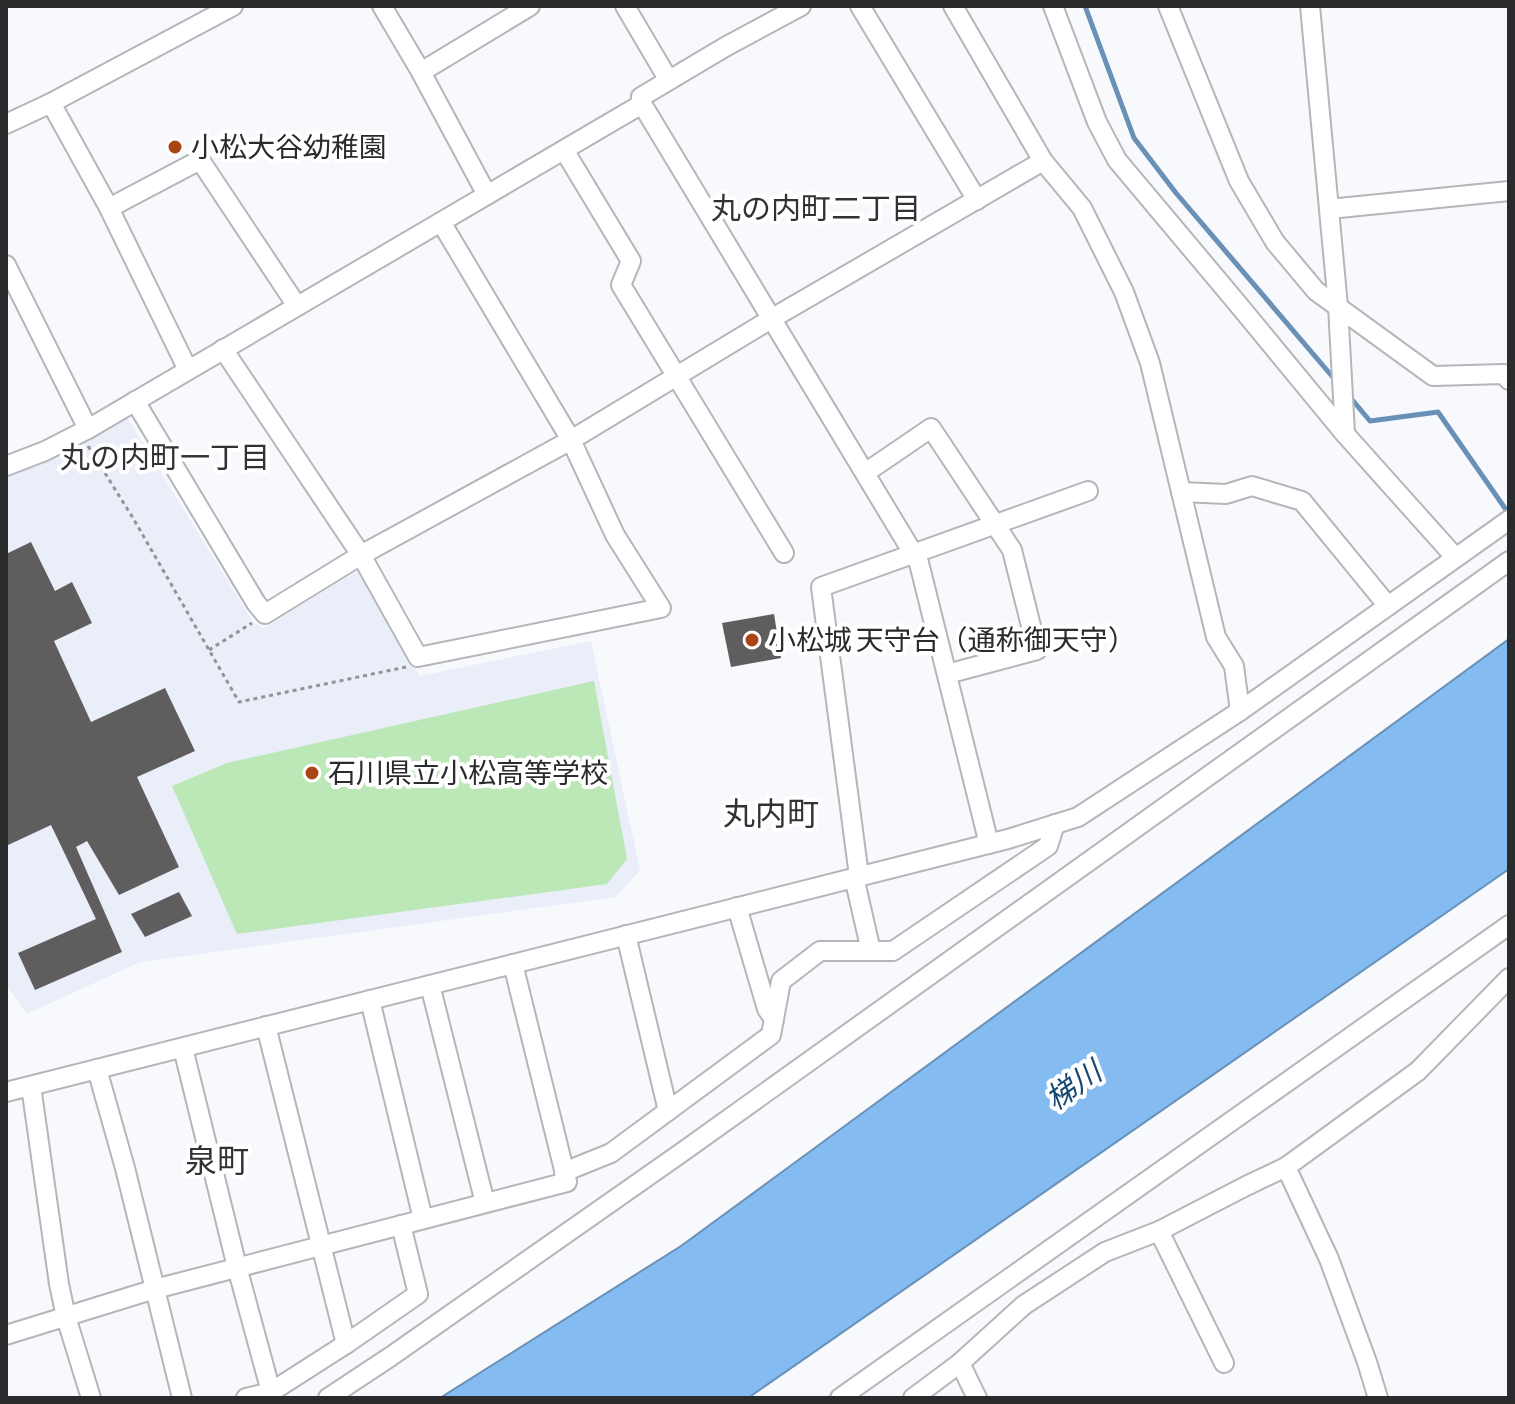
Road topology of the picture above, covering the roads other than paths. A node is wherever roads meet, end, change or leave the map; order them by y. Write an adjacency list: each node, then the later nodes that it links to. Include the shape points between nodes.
1 (233, 6): 11 (street)
2 (382, 6): 12 (street)
3 (530, 6): 12 (street)
4 (625, 6): 13 (street)
5 (801, 6): 13 (street)
6 (860, 6): 21 (street)
7 (953, 6): 18 (street)
8 (1053, 6): 35 (street, via 1117,160)
9 (1168, 6): 27 (street, via 1239,181 1275,242 1316,291)
10 (1310, 6): 23 (street)
11 (205, 13): 14 (street)
12 (421, 72): 20 (street)
13 (668, 79): 15 (street, via 641,97)
14 (51, 103): 16 (street); 22 (street)
15 (642, 104): 17 (street); 28 (street)
16 (6, 124)
17 (564, 150): 20 (street); 31 (street, via 631,261 621,285)
18 (1043, 161): 21 (street); 40 (street, via 1082,208 1124,292 1150,363)
19 (1509, 191): 23 (street)
20 (487, 195): 24 (street)
21 (977, 200): 28 (street)
22 (109, 208): 26 (street, via 200,160); 30 (street)
23 (1329, 209): 27 (street)
24 (441, 222): 26 (street); 36 (street)
25 (6, 265): 34 (street)
26 (297, 306): 29 (street)
27 (1338, 306): 32 (street, via 1433,376 1504,374); 35 (street)
28 (771, 319): 31 (street); 38 (street)
29 (223, 349): 30 (street); 45 (street)
30 (188, 370): 33 (street)
31 (677, 376): 36 (street); 43 (street)
32 (1509, 380)
33 (135, 401): 34 (street); 45 (street, via 265,614)
34 (84, 431): 37 (street)
35 (1345, 434): 46 (street)
36 (571, 440): 45 (street); 45 (street, via 615,535 661,608 418,657)
37 (6, 466)
38 (865, 473): 42 (street, via 931,428); 44 (street)
39 (1088, 491): 42 (street)
40 (1181, 492): 48 (street, via 1226,494 1252,486 1302,501); 50 (street, via 1216,637 1234,666)
41 (1509, 520): 46 (street)
42 (995, 524): 44 (street); 49 (street, via 1012,550 1037,650)
43 (784, 553)
44 (914, 554): 49 (street); 53 (street, via 821,587)
45 (361, 555)
46 (1455, 557): 48 (street)
47 (1509, 561): 87 (street, via 669,1162)
48 (1388, 606): 50 (street)
49 (947, 674): 52 (street)
50 (1240, 711): 51 (street, via 1078,817)
51 (1055, 824): 52 (street); 57 (street, via 1048,846 893,951)
52 (989, 844): 53 (street)
53 (857, 877): 54 (street); 57 (street)
54 (737, 907): 56 (street); 62 (street)
55 (1509, 925): 88 (street)
56 (626, 935): 58 (street); 68 (street)
57 (871, 951): 62 (street, via 820,951 781,981)
58 (513, 964): 60 (street); 70 (street)
59 (1509, 978): 69 (street, via 1418,1071)
60 (430, 985): 61 (street); 71 (street)
61 (370, 1000): 63 (street); 72 (street)
62 (774, 1019): 68 (street, via 771,1035)
63 (266, 1026): 64 (street); 75 (street)
64 (183, 1048): 65 (street); 76 (street)
65 (97, 1069): 66 (street); 77 (street)
66 (31, 1086): 67 (street); 78 (street)
67 (6, 1092)
68 (668, 1111): 70 (street, via 611,1153)
69 (1286, 1167): 74 (street); 91 (street, via 1329,1259)
70 (564, 1172): 71 (street, via 567,1182)
71 (485, 1203): 72 (street)
72 (423, 1219): 73 (street)
73 (401, 1225): 75 (street); 80 (street, via 418,1294)
74 (1159, 1231): 81 (street, via 1105,1252 1036,1297); 82 (street)
75 (321, 1246): 76 (street); 80 (street)
76 (237, 1267): 77 (street); 83 (street)
77 (155, 1289): 78 (street); 85 (street)
78 (66, 1317): 79 (street); 84 (street)
79 (6, 1335)
80 (346, 1344): 83 (street)
81 (960, 1363): 89 (street); 90 (street)
82 (1224, 1363)
83 (271, 1392): 86 (street)
84 (91, 1398)
85 (182, 1398)
86 (246, 1398)
87 (328, 1398)
88 (840, 1398)
89 (912, 1398)
90 (977, 1398)
91 (1378, 1398)

